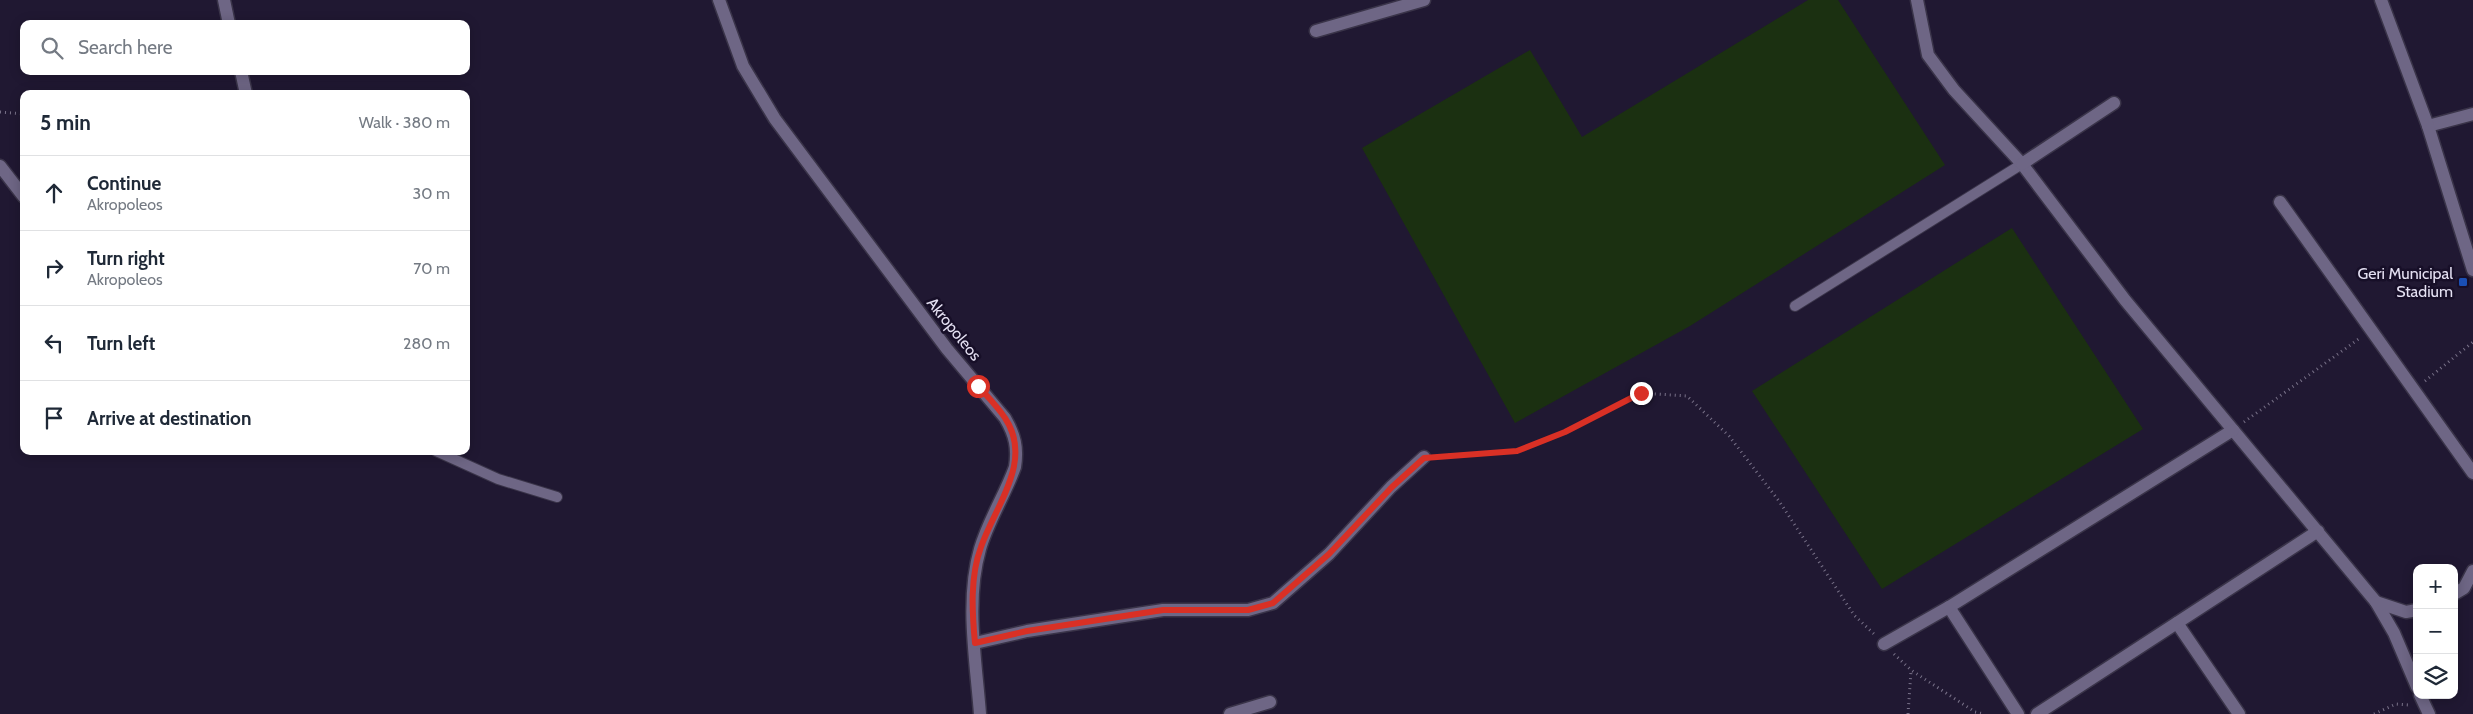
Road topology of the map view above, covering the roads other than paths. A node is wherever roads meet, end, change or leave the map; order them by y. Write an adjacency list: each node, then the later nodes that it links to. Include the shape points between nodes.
1 (224, 0): 6 (street)
2 (719, 0): 31 (street, Akropoleos, via 743,66 775,119 1012,431 1017,454 1015,468 980,549 977,565 973,605)
3 (1424, 0): 7 (street)
4 (1917, 0): 13 (street, via 1928,55 1954,90)
5 (2381, 0): 12 (street)
6 (229, 20)
7 (1316, 31)
8 (242, 75): 9 (street)
9 (245, 90)
10 (2114, 104): 13 (street)
11 (2473, 114): 12 (street)
12 (2428, 126): 17 (street)
13 (2022, 164): 18 (lane); 19 (street, via 2125,300)
14 (0, 166): 15 (street)
15 (20, 192)
16 (2280, 202): 22 (street)
17 (2472, 264)
18 (1795, 306)
19 (2233, 430): 24 (street); 28 (street)
20 (445, 455): 23 (lane, via 498,479)
21 (1424, 458): 31 (street, via 1329,554 1273,603 1248,610 1163,610 1027,631)
22 (2473, 473)
23 (557, 497)
24 (2318, 531): 27 (street); 30 (street)
25 (2473, 571): 26 (street, via 2464,588)
26 (2458, 592)
27 (2376, 602): 29 (street, via 2406,612); 33 (street, via 2394,633)
28 (1949, 607): 32 (street); 37 (street)
29 (2413, 611)
30 (2177, 623): 38 (street); 39 (street)
31 (975, 643): 35 (street, Akropoleos)
32 (1884, 644)
33 (2413, 678)
34 (1270, 702): 36 (street)
35 (980, 714)
36 (1230, 714)
37 (2018, 714)
38 (2037, 714)
39 (2239, 714)

